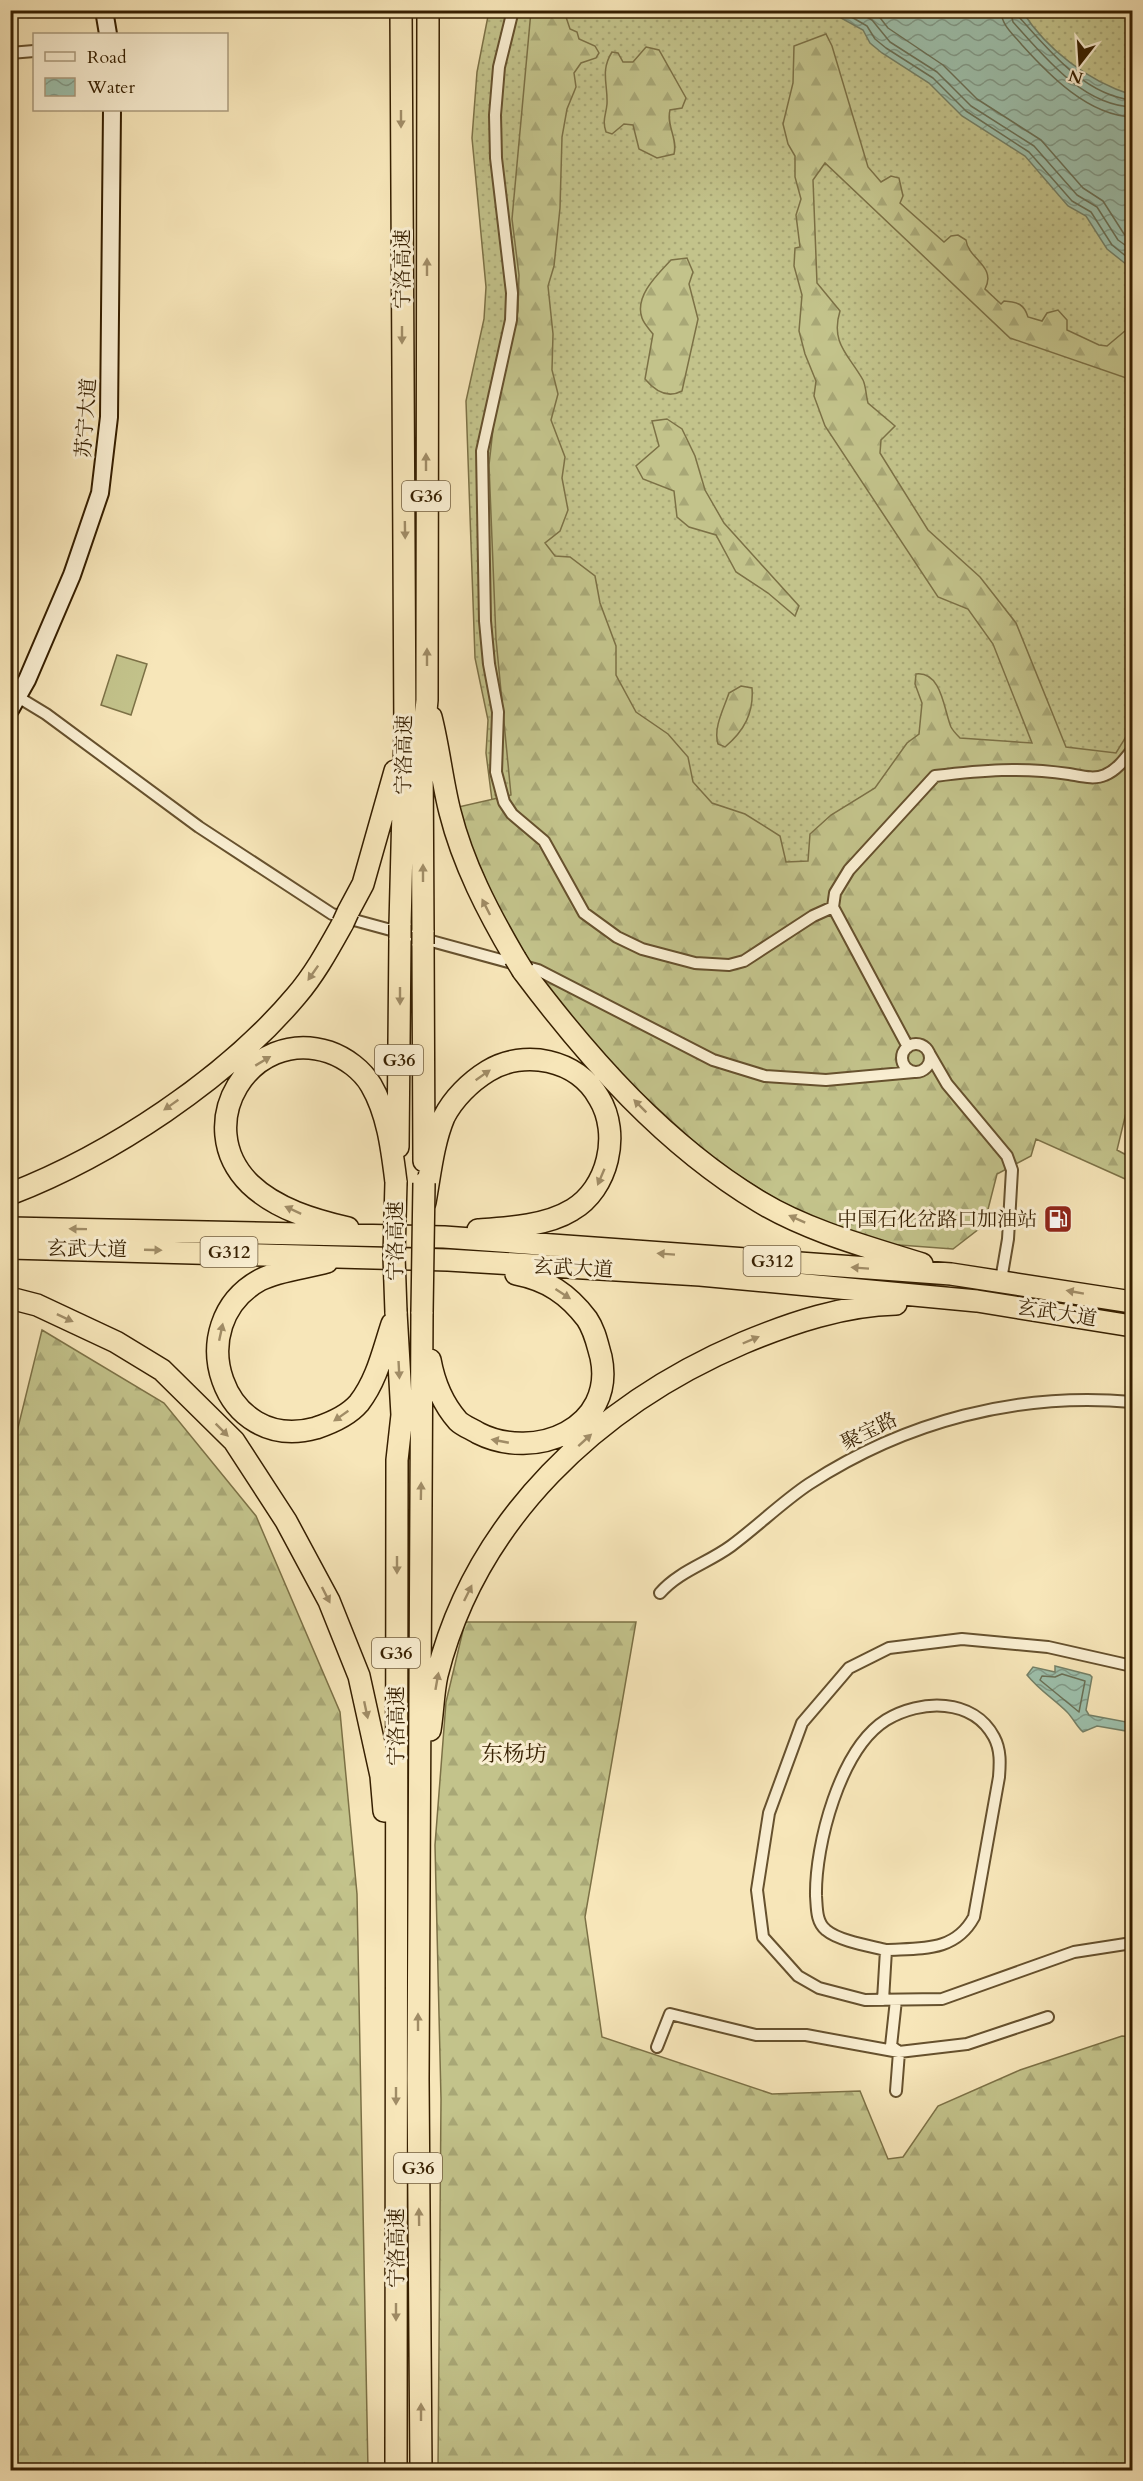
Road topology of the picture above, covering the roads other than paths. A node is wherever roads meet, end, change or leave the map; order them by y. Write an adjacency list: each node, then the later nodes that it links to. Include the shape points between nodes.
1 (104, 10): 5 (street)
2 (401, 10): 11 (highway, 宁洛高速 / G36, one-way to 11)
3 (428, 10): 9 (highway, 宁洛高速 / G36, one-way to 3)
4 (513, 10): 13 (street, via 499,67 495,115 496,158 513,293 511,320 483,451 485,621 498,712 495,772 504,802 512,814 544,841 584,913 642,949 694,963 729,965 744,961)
5 (108, 33)
6 (33, 51): 7 (street)
7 (10, 53)
8 (112, 111): 10 (street, 苏宁大道, via 111,369 100,493 79,556)
9 (427, 700): 20 (highway, 宁洛高速 / G36, one-way to 9, via 422,755); 27 (highway, one-way to 9, via 810,1225 762,1203 668,1134 606,1073 519,964 484,906 450,811)
10 (14, 703): 17 (street, via 62,726 199,827 332,914 538,970 713,1060 765,1076 797,1080)
11 (405, 733): 19 (highway, 宁洛高速 / G36, one-way to 19); 21 (highway, one-way to 21, via 363,884 327,952 296,996 200,1085 136,1130 67,1170)
12 (1132, 750): 13 (street, via 1106,775 1094,778 1028,768 935,776 849,870 835,893)
13 (833, 907): 14 (street)
14 (905, 1050): 15 (street, via 920,1045); 16 (street, via 904,1065); 17 (street)
15 (929, 1053): 16 (street, via 928,1065); 18 (street)
16 (916, 1072): 17 (street); 18 (street)
17 (886, 1075)
18 (947, 1084): 28 (street, via 1007,1156 1012,1170)
19 (396, 1182): 23 (highway, one-way to 19, via 298,1213 249,1183 225,1137 230,1097 246,1072 280,1051 318,1049 352,1063 371,1085 380,1109 390,1140); 32 (highway, 宁洛高速 / G36, bridge)
20 (427, 1183): 23 (highway, one-way to 23, via 444,1117 463,1090 501,1064 521,1059 543,1060 568,1068 600,1098 608,1121 610,1150 595,1190 572,1210 544,1221 498,1229); 33 (highway, 宁洛高速 / G36, bridge)
21 (10, 1194)
22 (10, 1228): 23 (highway, 玄武大道 / G312, one-way to 22)
23 (400, 1237): 27 (highway, 玄武大道 / G312, one-way to 23)
24 (10, 1248): 25 (highway, 玄武大道 / G312, one-way to 25)
25 (350, 1256): 26 (highway, 玄武大道 / G312); 32 (highway, one-way to 25, via 375,1377 358,1405 332,1423 302,1431 270,1428 244,1415 229,1398 220,1376 217,1351 223,1320 238,1298 261,1280)
26 (448, 1260): 30 (highway, 玄武大道 / G312, via 700,1275); 33 (highway, one-way to 33, via 540,1278 573,1300 595,1330 605,1376 593,1411 561,1438 524,1445 489,1438 459,1423 434,1382)
27 (951, 1274): 28 (highway, 玄武大道 / G312)
28 (1001, 1280): 31 (highway, 玄武大道 / G312, one-way to 28)
29 (10, 1298): 41 (highway, one-way to 41, via 37,1305 116,1342 162,1370 234,1441 286,1521 329,1601 359,1676 381,1776)
30 (977, 1301): 34 (highway, 玄武大道 / G312); 38 (highway, one-way to 30, via 437,1676 459,1612 488,1552 511,1517 552,1470 607,1420 666,1380 781,1327 885,1304)
31 (1132, 1302)
32 (396, 1312): 41 (highway, 宁洛高速 / G36, one-way to 41, via 402,1415 397,1460)
33 (422, 1312): 38 (highway, 宁洛高速 / G36, one-way to 33)
34 (1132, 1326)
35 (1132, 1402): 36 (street, 聚宝路, via 1077,1400 995,1407 917,1428 861,1453 808,1485 729,1547 670,1582)
36 (660, 1593)
37 (1132, 1666): 42 (street, via 1048,1647 962,1639 889,1648 849,1668 802,1723 769,1813 757,1890 763,1937 798,1976 819,1988 865,2000)
38 (418, 1865): 49 (highway, 宁洛高速 / G36, one-way to 38)
39 (1132, 1943): 43 (street, via 1074,1952 942,1998)
40 (886, 1950): 40 (street, via 951,1941 965,1932 974,1917 1000,1757 995,1739 984,1723 962,1708 945,1704 915,1708 885,1720 863,1743 844,1775 823,1829 816,1886 817,1916 826,1930); 42 (street)
41 (396, 1995): 48 (highway, 宁洛高速 / G36, one-way to 48)
42 (883, 2000): 43 (street)
43 (896, 2000): 46 (street, via 891,2046)
44 (1048, 2017): 46 (street, via 967,2044)
45 (657, 2047): 46 (street, via 670,2014 756,2035 806,2035)
46 (899, 2052): 47 (street)
47 (896, 2091)
48 (396, 2470)
49 (421, 2470)

